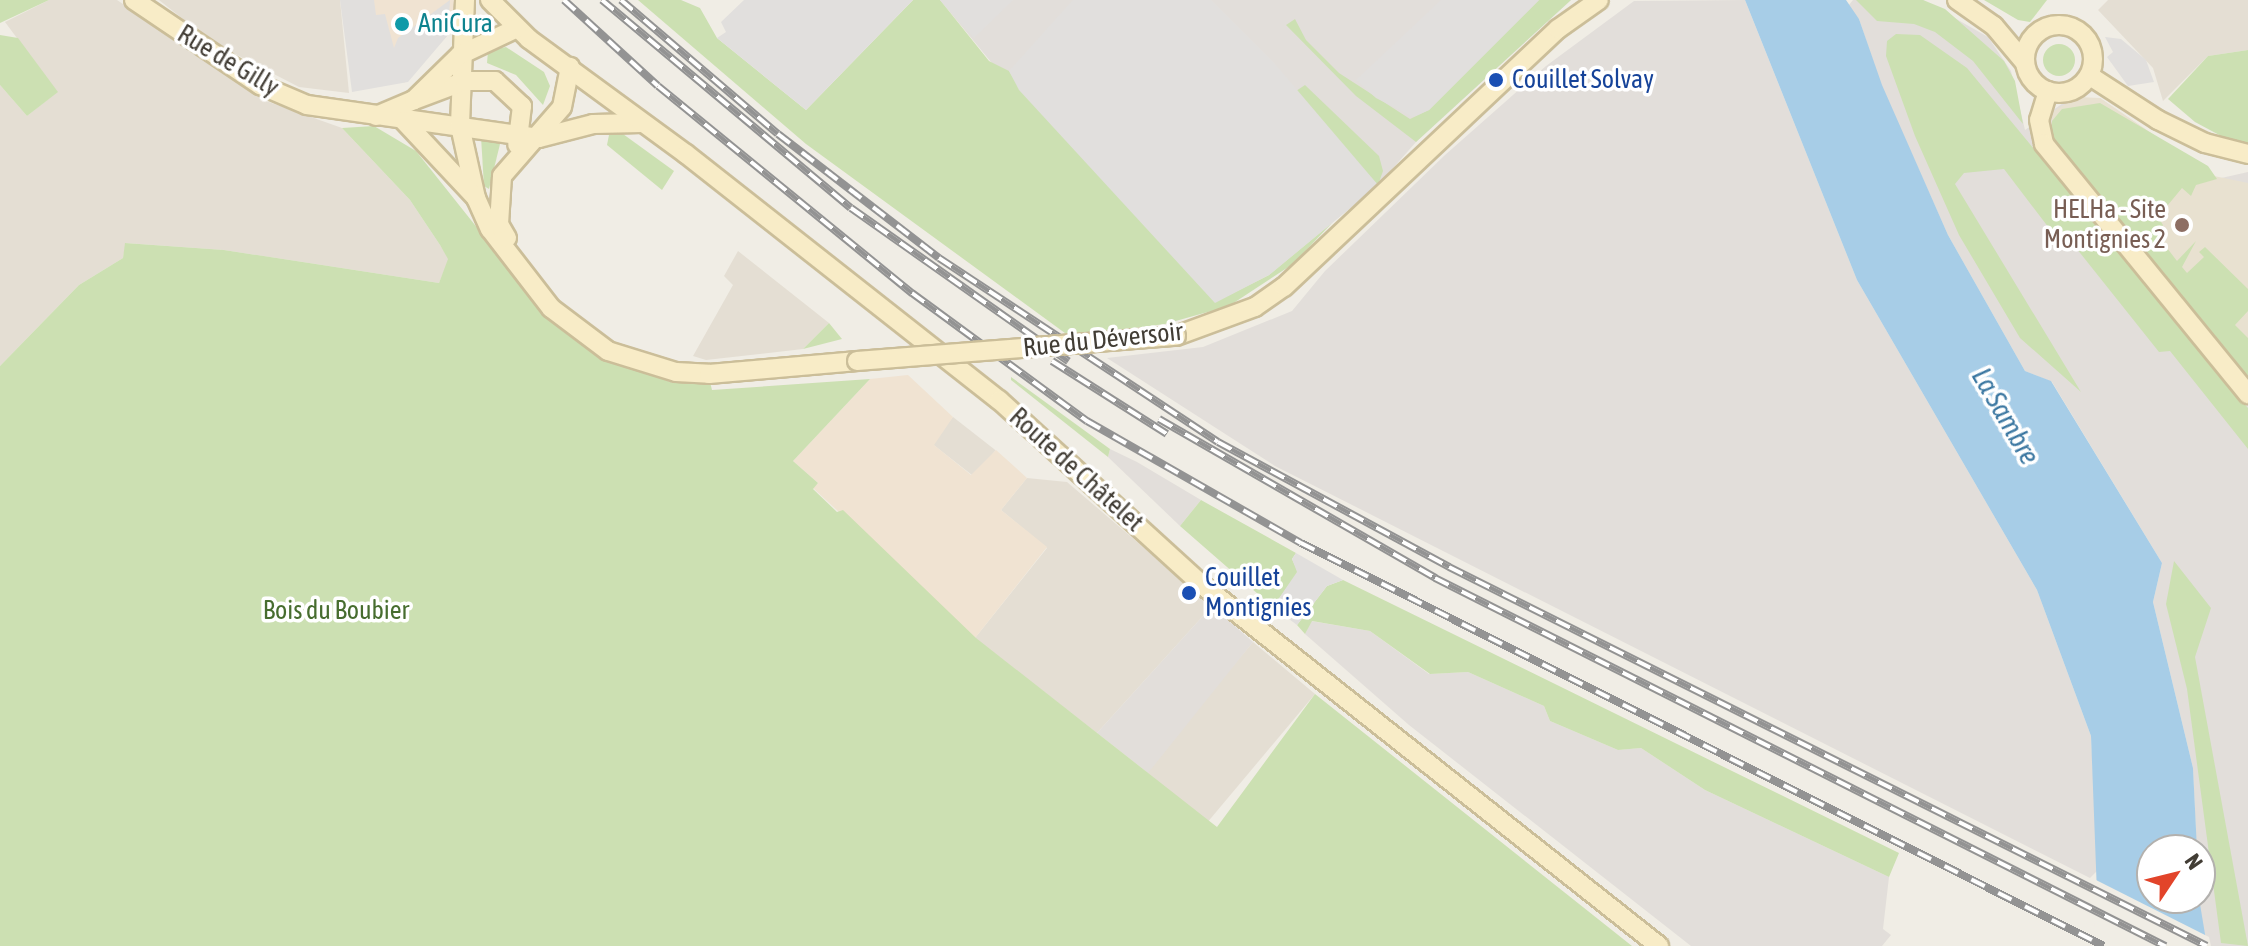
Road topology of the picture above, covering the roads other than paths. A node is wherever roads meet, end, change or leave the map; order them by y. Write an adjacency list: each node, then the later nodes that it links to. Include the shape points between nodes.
1 (134, 0): 16 (main road, Rue de Gilly, via 260,85 307,105)
2 (465, 0): 9 (main road, Rue du Déversoir)
3 (490, 0): 7 (main road, Route de Châtelet)
4 (1599, 0): 23 (main road, Rue du Déversoir, bridge, via 1558,29 1347,230 1255,307 1176,336 709,374 640,365 618,356)
5 (1957, 0): 6 (main road)
6 (1994, 26): 8 (main road); 10 (main road)
7 (517, 28): 9 (main road); 11 (main road, Route de Châtelet)
8 (2034, 35): 10 (main road); 12 (main road, via 2053,25 2076,29 2091,45)
9 (460, 55): 13 (main road, Rue du Déversoir); 15 (main road)
10 (2025, 63): 14 (main road, via 2033,81)
11 (570, 67): 18 (main road, Route de Châtelet); 20 (main road, Rue du Déversoir, via 562,107)
12 (2090, 76): 14 (main road, via 2069,92); 21 (main road, via 2158,120 2205,143)
13 (465, 81): 15 (main road); 19 (main road, Rue du Déversoir); 20 (main road, via 495,81 511,90 522,106)
14 (2048, 91): 24 (main road, via 2039,120 2044,144)
15 (414, 100): 16 (main road)
16 (376, 116): 17 (main road, Rue de Gilly)
17 (404, 121): 19 (main road, Rue de Gilly); 22 (main road)
18 (642, 123): 20 (main road, via 593,124); 25 (main road, Route de Châtelet, via 999,400 1201,584)
19 (460, 126): 20 (main road, Rue de Gilly); 22 (main road, Rue du Déversoir)
20 (530, 138): 23 (main road, Rue du Déversoir, via 502,176 499,224)
21 (2248, 154)
22 (476, 198): 23 (main road, Rue du Déversoir, via 503,248)
23 (551, 308)
24 (2248, 394)
25 (1659, 946)

